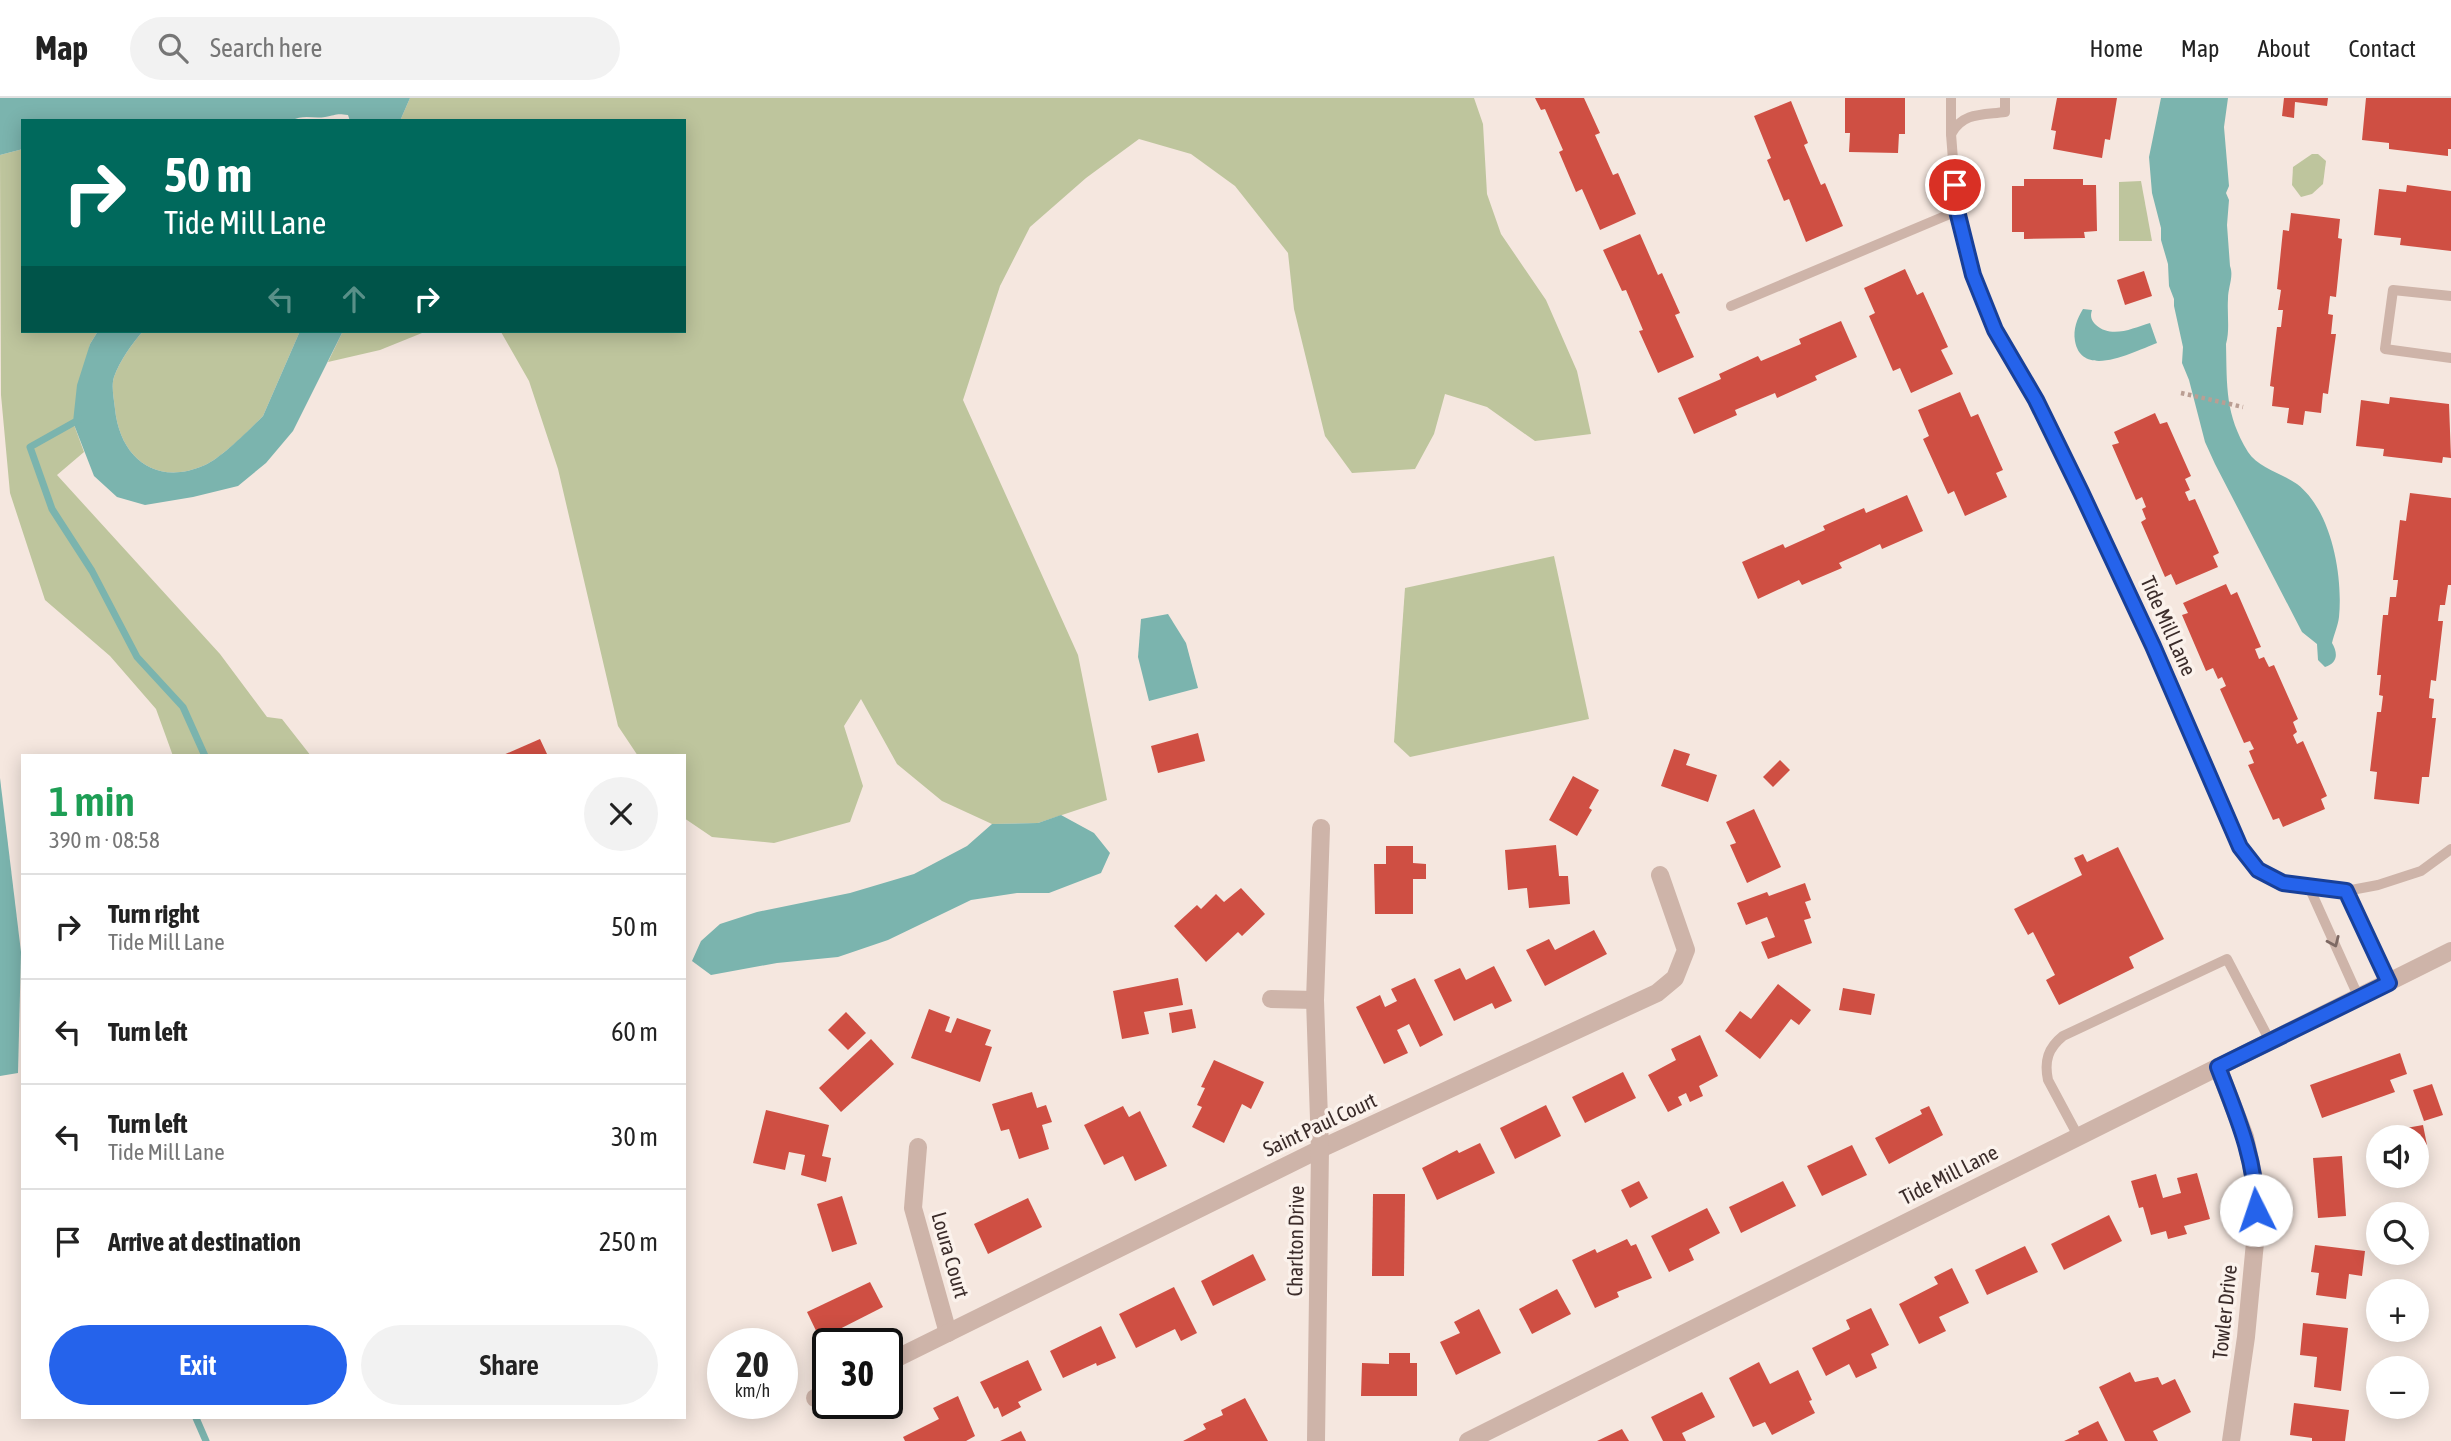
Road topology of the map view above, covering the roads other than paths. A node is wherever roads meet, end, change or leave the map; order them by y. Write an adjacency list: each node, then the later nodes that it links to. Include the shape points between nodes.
1 (1951, 98): 3 (lane, Tide Mill Lane)
2 (2006, 98): 3 (lane, via 2005,112 1966,117)
3 (1951, 134): 4 (lane, Tide Mill Lane)
4 (1957, 211): 6 (lane); 11 (lane, Tide Mill Lane, via 1973,275 1995,330 2036,400 2084,499 2240,847 2258,870 2283,883)
5 (2451, 296): 7 (lane, via 2393,290 2385,349)
6 (1731, 306)
7 (2451, 358)
8 (1321, 828): 17 (street, Charlton Drive)
9 (2451, 849): 12 (lane, Tide Mill Lane, via 2421,871)
10 (1660, 875): 22 (street, Saint Paul Court, via 1686,950 1675,978 1657,993)
11 (2308, 887): 12 (lane, Tide Mill Lane); 15 (lane, one-way to 15)
12 (2346, 891): 14 (lane)
13 (2451, 951): 14 (street, Tide Mill Lane)
14 (2389, 983): 15 (street, Tide Mill Lane)
15 (2359, 998): 18 (street, Tide Mill Lane)
16 (1271, 999): 17 (street)
17 (1315, 1000): 22 (street, Charlton Drive)
18 (2270, 1041): 19 (street, Tide Mill Lane); 20 (lane, via 2227,959 2063,1036 2049,1050 2046,1072)
19 (2218, 1067): 20 (street, Tide Mill Lane); 27 (street, Towler Drive, via 2245,1137 2256,1188 2246,1337)
20 (2078, 1136): 26 (street, Tide Mill Lane)
21 (918, 1147): 23 (street, Loura Court, via 913,1208)
22 (1320, 1149): 23 (street, Saint Paul Court); 25 (street, Charlton Drive)
23 (948, 1333): 24 (street, Saint Paul Court)
24 (903, 1355)
25 (1316, 1441)
26 (1468, 1441)
27 (2231, 1441)

